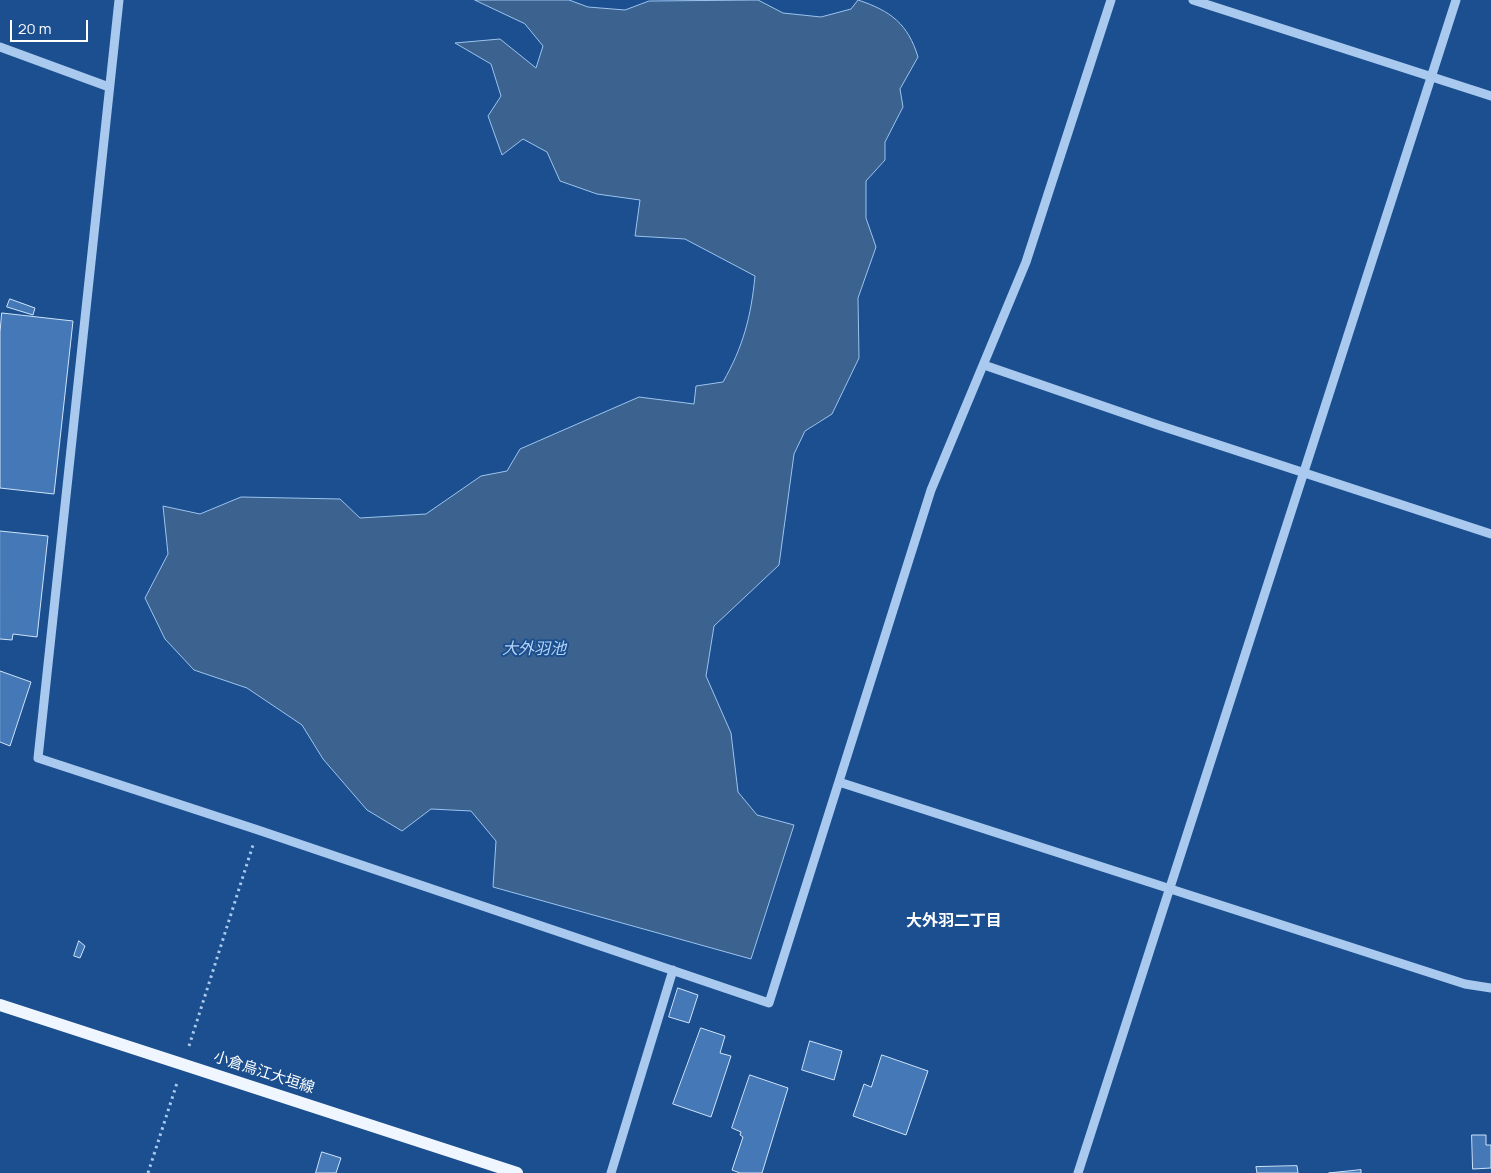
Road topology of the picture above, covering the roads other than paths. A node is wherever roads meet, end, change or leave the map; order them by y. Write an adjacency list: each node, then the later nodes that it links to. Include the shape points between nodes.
1 (119, 0): 7 (street)
2 (1111, 0): 9 (street, via 1026,262)
3 (1193, 0): 6 (street)
4 (1456, 0): 6 (street)
5 (0, 47): 7 (street)
6 (1431, 76): 8 (street); 10 (street)
7 (110, 87): 14 (street, via 38,758)
8 (1491, 96)
9 (984, 364): 10 (street); 12 (street, via 931,490)
10 (1303, 473): 11 (street); 13 (street)
11 (1491, 534)
12 (839, 782): 13 (street); 14 (street, via 769,1003)
13 (1169, 889): 15 (street, via 1465,984); 19 (street)
14 (674, 970): 18 (street)
15 (1491, 988)
16 (0, 1005): 17 (main road, 小倉烏江大垣線)
17 (517, 1173)
18 (611, 1173)
19 (1078, 1173)

